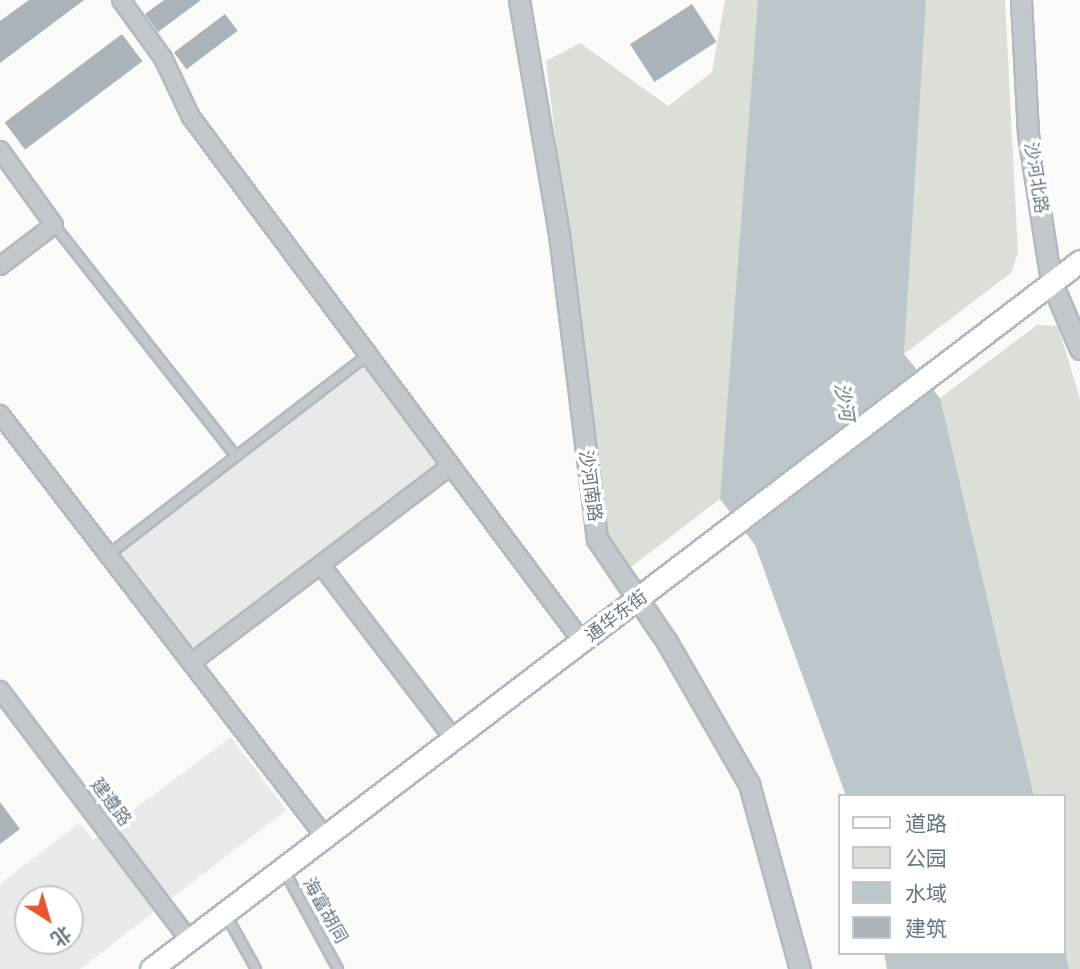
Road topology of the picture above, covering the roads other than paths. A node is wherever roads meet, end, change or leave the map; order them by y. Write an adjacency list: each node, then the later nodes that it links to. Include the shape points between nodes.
1 (121, 0): 10 (street, via 163,58 191,117)
2 (519, 0): 16 (street, 沙河南路, via 559,234 591,515 611,564)
3 (1021, 0): 8 (street, 沙河北路, via 1028,134)
4 (0, 150): 5 (street)
5 (54, 225): 7 (street); 12 (lane)
6 (1080, 261): 8 (main road, 通华东街)
7 (0, 266)
8 (1051, 281): 9 (street, 沙河北路); 16 (main road, 通华东街)
9 (1080, 349)
10 (368, 355): 12 (lane); 13 (street)
11 (0, 414): 14 (street)
12 (236, 456): 14 (lane)
13 (452, 466): 15 (street); 17 (street)
14 (108, 555): 18 (street)
15 (321, 565): 18 (street); 20 (street)
16 (640, 600): 17 (main road, 通华东街); 28 (street, 沙河南路, via 749,784)
17 (583, 643): 20 (main road, 通华东街)
18 (191, 663): 21 (street)
19 (0, 690): 24 (street, 建遵路)
20 (455, 740): 21 (main road, 通华东街)
21 (325, 837): 22 (main road, 通华东街)
22 (283, 869): 23 (main road, 通华东街); 27 (lane, 海富胡同)
23 (225, 913): 24 (main road, 通华东街); 26 (lane)
24 (189, 940): 25 (main road, 通华东街)
25 (151, 969)
26 (256, 969)
27 (338, 969)
28 (800, 969)

